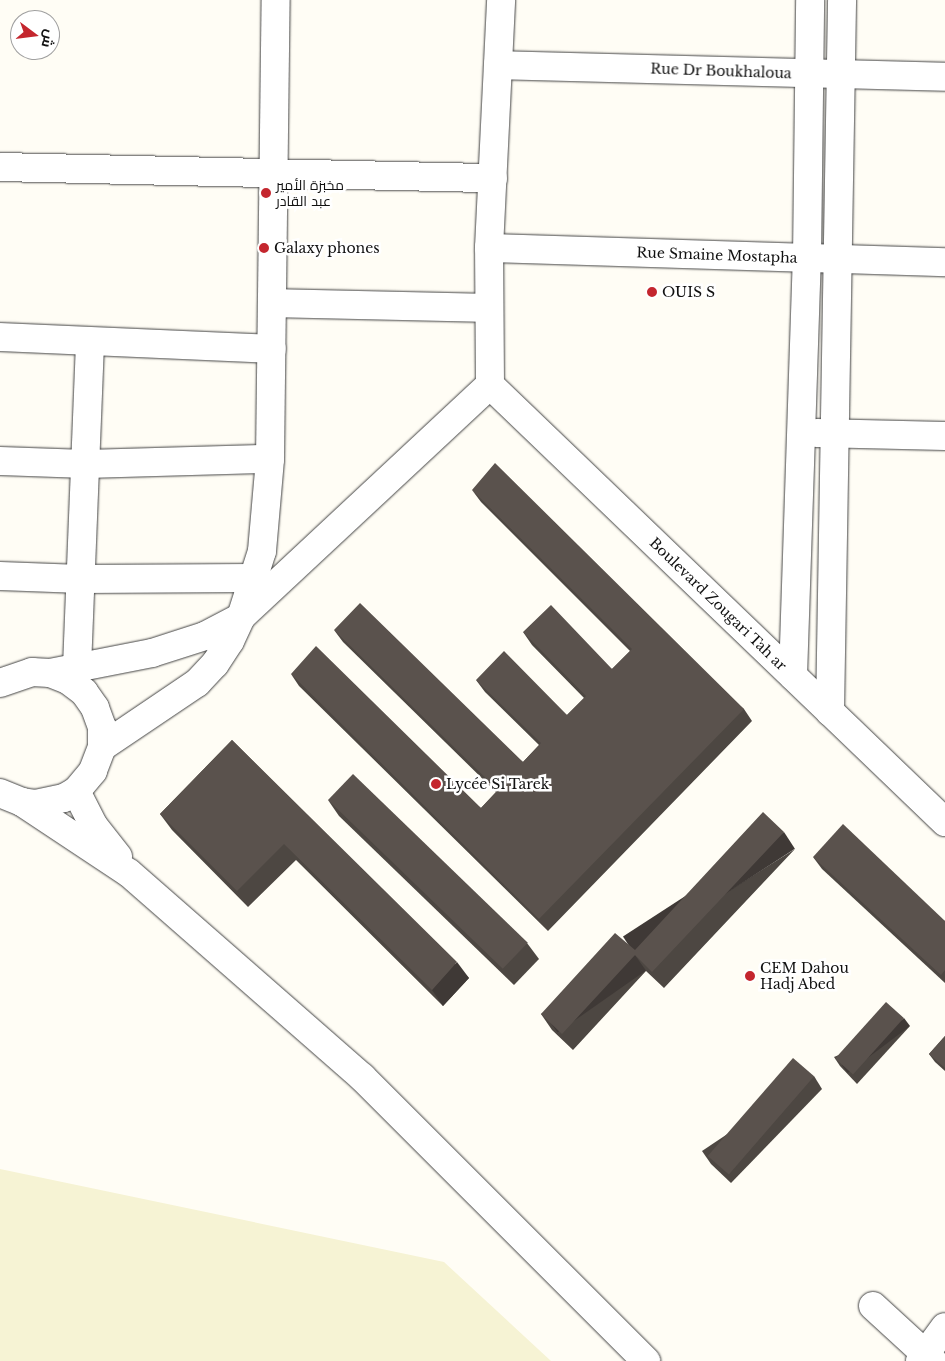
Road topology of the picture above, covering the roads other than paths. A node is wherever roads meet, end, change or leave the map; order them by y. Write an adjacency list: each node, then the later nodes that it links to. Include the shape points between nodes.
1 (276, 0): 10 (street)
2 (501, 0): 5 (street)
3 (810, 0): 6 (street)
4 (842, 0): 7 (street)
5 (498, 65): 6 (street, Rue Dr Boukhaloua); 11 (street)
6 (809, 74): 7 (street, Rue Dr Boukhaloua); 13 (street)
7 (841, 75): 8 (street, Rue Dr Boukhaloua); 14 (street)
8 (945, 77)
9 (0, 167): 10 (street)
10 (274, 173): 11 (street); 16 (street)
11 (493, 178): 12 (street)
12 (490, 248): 13 (street, Rue Smaine Mostapha); 17 (street)
13 (807, 257): 14 (street, Rue Smaine Mostapha); 22 (street)
14 (838, 258): 15 (street, Rue Smaine Mostapha); 23 (street)
15 (945, 262)
16 (272, 303): 17 (street); 20 (street)
17 (489, 308): 21 (street)
18 (0, 337): 19 (street)
19 (90, 342): 20 (street); 27 (street)
20 (272, 348): 25 (street)
21 (490, 385): 31 (street); 34 (street, Boulevard Zougari Tah ar)
22 (800, 432): 23 (street); 34 (street)
23 (834, 434): 24 (street); 36 (street)
24 (945, 436)
25 (270, 458): 27 (street); 29 (street, via 262,551)
26 (0, 461): 27 (street)
27 (86, 464): 30 (street)
28 (0, 576): 30 (street)
29 (253, 578): 30 (street); 31 (street)
30 (81, 579): 32 (street)
31 (241, 617): 32 (street, via 204,636 152,653); 37 (street, via 225,649 197,683)
32 (77, 667): 33 (street)
33 (50, 673): 35 (street, via 16,675); 37 (street, via 68,680 84,692 96,708 102,727)
34 (793, 676): 36 (street, Boulevard Zougari Tah ar)
35 (0, 682)
36 (830, 712): 40 (street, Boulevard Zougari Tah ar)
37 (102, 747): 38 (street, via 93,771)
38 (76, 791): 39 (street, via 50,802); 41 (street, via 94,826)
39 (11, 797): 41 (street)
40 (945, 822)
41 (129, 873): 45 (street, via 362,1077)
42 (873, 1306): 44 (street)
43 (945, 1328): 44 (street)
44 (926, 1359)
45 (646, 1361)

